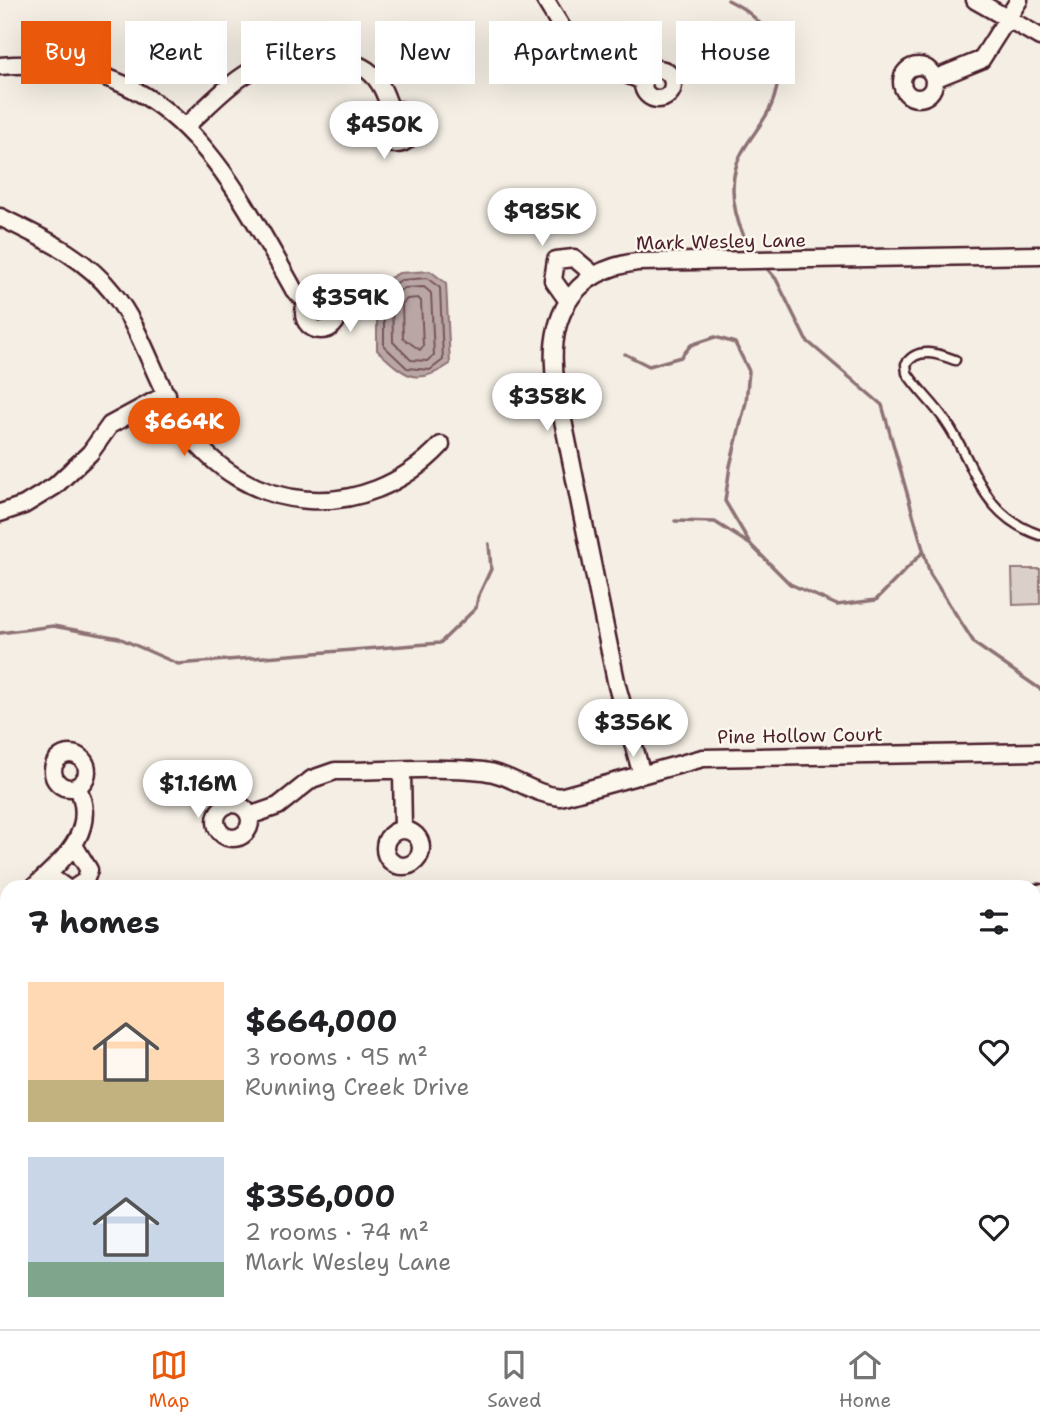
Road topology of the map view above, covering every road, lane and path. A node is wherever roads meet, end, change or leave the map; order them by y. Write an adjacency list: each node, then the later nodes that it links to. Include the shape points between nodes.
1 (545, 0): 4 (street)
2 (975, 0): 5 (street)
3 (1019, 0): 5 (street)
4 (558, 21)
5 (1007, 21): 6 (street); 8 (street, via 981,60)
6 (1040, 37)
7 (0, 66): 10 (street, via 54,66 100,75 160,104)
8 (934, 79)
9 (391, 111): 10 (street, via 384,90 365,68 328,59 290,60 253,69)
10 (185, 127): 15 (street, via 239,191 294,290)
11 (0, 217): 17 (street, via 59,246 111,291 136,329)
12 (1040, 255): 13 (street, Mark Wesley Lane, via 637,262)
13 (593, 274): 14 (street); 14 (street, via 574,258 556,260 553,280)
14 (568, 301): 23 (street, via 556,338 553,368 617,686)
15 (308, 303)
16 (955, 360): 20 (lane, via 925,352 910,358 907,373 943,417 986,498 1011,522)
17 (167, 394): 18 (street, via 190,436 216,465 262,491 297,500 366,494 423,464); 19 (street, via 110,425 90,453 55,486)
18 (441, 445)
19 (0, 513)
20 (1040, 534)
21 (1040, 752): 23 (street, Pine Hollow Court, via 703,758)
22 (402, 772): 23 (street, Pine Hollow Court, via 482,771 559,797); 25 (street, Pine Hollow Court, via 323,773 278,806); 26 (street)
23 (642, 775)
24 (77, 786): 27 (street, via 85,818)
25 (249, 816)
26 (403, 830)
27 (75, 847): 28 (street); 31 (street, via 89,870)
28 (48, 875): 29 (street); 30 (street)
29 (42, 880)
30 (55, 880)
31 (86, 880)

